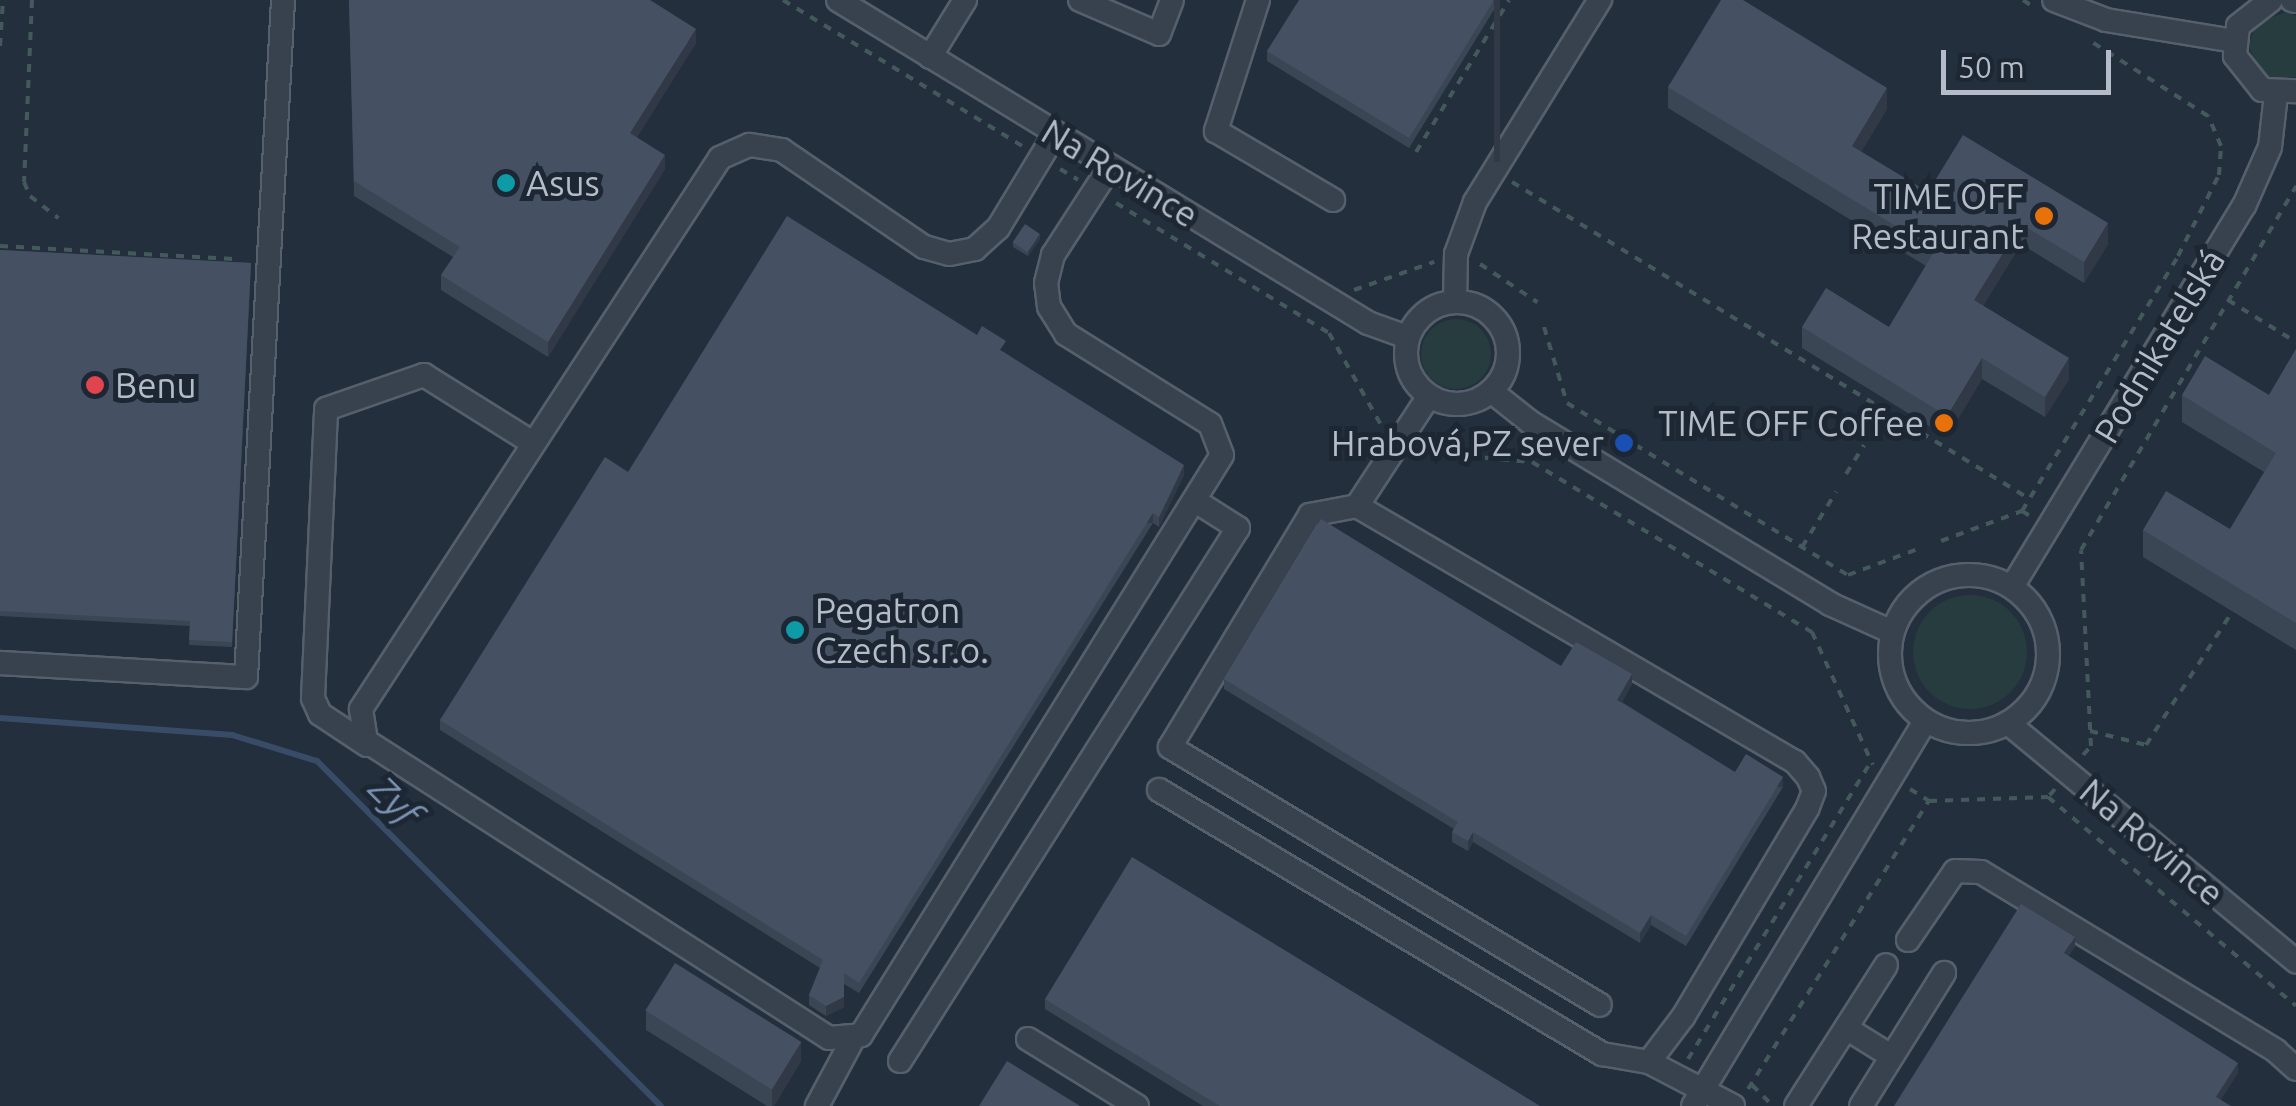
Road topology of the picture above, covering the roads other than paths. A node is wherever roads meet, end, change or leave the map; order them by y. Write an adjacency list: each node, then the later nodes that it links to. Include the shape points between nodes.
1 (283, 0): 25 (street, via 246,676)
2 (838, 0): 11 (street, Na Rovince)
3 (965, 0): 11 (street)
4 (1080, 0): 5 (street, via 1159,34)
5 (1172, 0)
6 (1258, 0): 15 (street, via 1216,131)
7 (1600, 0): 16 (street, via 1475,202 1456,254)
8 (2271, 0): 10 (street, via 2246,14)
9 (2047, 5): 10 (street)
10 (2234, 41): 12 (street, via 2250,82)
11 (930, 57): 13 (street, Na Rovince)
12 (2286, 92): 23 (street, Podnikatelská, via 2244,206)
13 (1055, 134): 14 (street, Na Rovince); 20 (street, via 998,228 974,249 948,254 924,247 782,150 764,144 734,148 696,189)
14 (1110, 167): 17 (street, Na Rovince, via 1368,323); 21 (street, via 1053,255 1049,307 1066,334 1210,424 1222,455)
15 (1333, 200)
16 (1455, 301): 17 (street, via 1426,312); 18 (street, via 1484,309 1504,331 1507,364)
17 (1408, 337): 19 (street, via 1408,370)
18 (1491, 391): 19 (street, via 1461,404); 24 (street, via 1530,422 1797,584)
19 (1429, 396): 22 (street)
20 (533, 444): 28 (street, via 361,710 360,733); 28 (street, via 424,375 326,409 314,698 320,714)
21 (1196, 502): 36 (street, via 882,1010); 39 (street, via 1238,528)
22 (1357, 506): 34 (street, via 1310,515 1170,747); 40 (street, via 1794,762 1808,777 1814,791 1807,809 1683,1017)
23 (2012, 587): 24 (street, via 1979,575 1943,578 1911,599); 27 (street, via 2037,613 2048,648 2039,691)
24 (1892, 632): 26 (street, via 1894,682)
25 (0, 664)
26 (1925, 721): 27 (street, via 1966,734); 42 (street)
27 (2008, 723): 31 (street, Na Rovince)
28 (374, 749): 36 (street, via 829,1038)
29 (1159, 790): 40 (street, via 1602,1054)
30 (1908, 940): 41 (street, via 1956,871 1981,872 2276,1050)
31 (2296, 961)
32 (1886, 965): 35 (street)
33 (1944, 973): 38 (street)
34 (1600, 1004)
35 (1846, 1028): 38 (street); 46 (street)
36 (854, 1039): 44 (street)
37 (1028, 1039): 45 (street)
38 (1891, 1056): 47 (street)
39 (900, 1061)
40 (1648, 1062): 42 (street, via 1678,1076)
41 (2296, 1070)
42 (1699, 1097): 43 (street)
43 (1740, 1098)
44 (817, 1106)
45 (1137, 1106)
46 (1796, 1106)
47 (1861, 1106)

